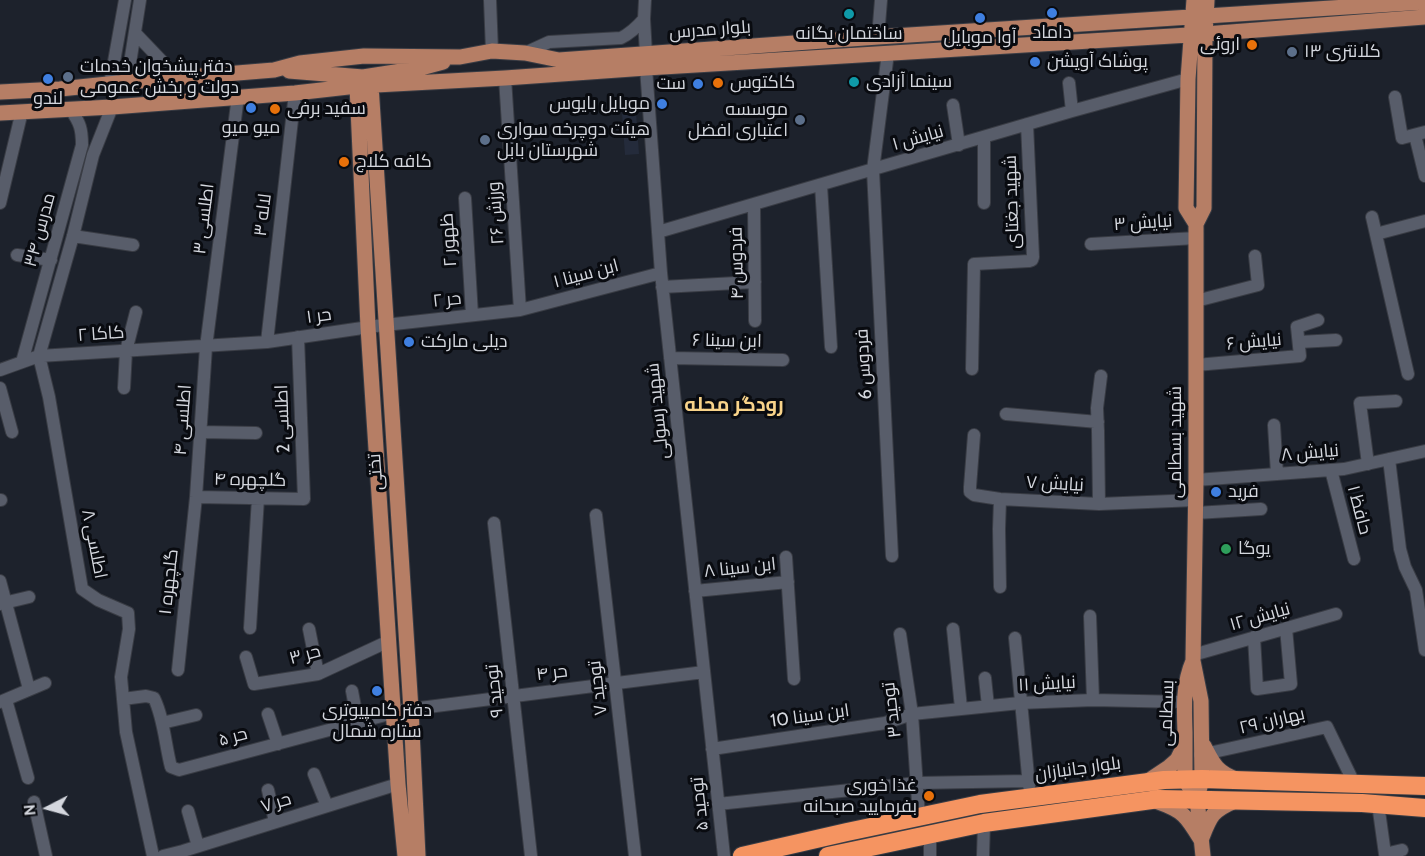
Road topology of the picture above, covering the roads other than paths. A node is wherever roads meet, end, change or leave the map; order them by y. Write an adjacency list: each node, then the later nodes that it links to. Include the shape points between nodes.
1 (124, 0): 27 (street)
2 (140, 0): 12 (street)
3 (490, 0): 15 (street)
4 (645, 0): 11 (street, شهید رسولی)
5 (881, 0): 14 (street)
6 (1194, 0): 9 (main road)
7 (1207, 0): 9 (main road)
8 (1425, 2): 9 (main road, بلوار مدرس)
9 (1199, 17): 13 (main road); 14 (main road, بلوار مدرس)
10 (1425, 17): 13 (main road, بلوار مدرس)
11 (644, 18): 16 (street, via 621,38 549,42); 19 (street, شهید رسولی)
12 (135, 33): 21 (street); 24 (street)
13 (1198, 34): 17 (main road, بلوار مدرس); 23 (main road, شهید بسطامی); 51 (main road, شهید بسطامی, via 1204,208)
14 (878, 36): 19 (main road, بلوار مدرس)
15 (492, 51): 16 (main road, بلوار مدرس); 18 (main road, بلوار مدرس)
16 (525, 53): 19 (main road, بلوار مدرس, via 559,60)
17 (888, 53): 19 (main road, بلوار مدرس); 42 (street, فردوس 6)
18 (460, 57): 20 (main road, بلوار مدرس, via 364,56); 25 (main road)
19 (646, 61): 22 (main road, بلوار مدرس); 52 (street, شهید رسولی)
20 (274, 70): 21 (main road, بلوار مدرس); 25 (main road)
21 (178, 78): 24 (main road, بلوار مدرس)
22 (505, 78): 25 (main road, بلوار مدرس); 64 (street, ورزش ۲۶)
23 (1188, 79): 36 (street, نیایش ۱); 51 (main road, شهید بسطامی, via 1186,208)
24 (127, 82): 27 (main road, بلوار مدرس)
25 (364, 83): 29 (main road, بلوار مدرس); 69 (main road, تختی)
26 (1069, 83): 36 (street)
27 (110, 84): 28 (main road, بلوار مدرس)
28 (0, 92)
29 (295, 93): 30 (main road, بلوار مدرس); 72 (street, لاله ۳)
30 (238, 96): 33 (main road, بلوار مدرس); 74 (street, اطلسی ۳)
31 (1395, 97): 39 (street, via 1402,138)
32 (953, 105): 41 (street)
33 (112, 107): 34 (main road, بلوار مدرس); 54 (street, مدرس ۳۴, via 93,155)
34 (70, 110): 35 (main road, بلوار مدرس); 59 (street, مدرس ۳۴, via 81,129 82,145)
35 (22, 111): 37 (main road, بلوار مدرس); 46 (street)
36 (1072, 111): 38 (street, نیایش ۱)
37 (0, 113)
38 (1027, 124): 40 (street, نیایش ۱); 82 (street, شهید جغتای, via 1033,257 1029,261 974,264)
39 (1420, 133): 43 (street)
40 (984, 137): 41 (street, نیایش ۱); 47 (street)
41 (959, 145): 42 (street, نیایش ۱)
42 (873, 170): 44 (street, نیایش ۱); 111 (street, فردوس 6)
43 (1425, 176)
44 (821, 185): 48 (street, نیایش ۱); 75 (street)
45 (465, 198): 66 (street, ظهور ۲)
46 (0, 203)
47 (984, 203)
48 (754, 204): 52 (street, نیایش ۱); 61 (street, فردوس ۴)
49 (1372, 217): 53 (street)
50 (1425, 221): 53 (street)
51 (1196, 231): 55 (street, نیایش ۳); 63 (main road, شهید بسطامی)
52 (658, 232): 60 (street, شهید رسولی)
53 (1376, 234): 84 (street)
54 (73, 236): 56 (street); 77 (street, مدرس ۳۴)
55 (1091, 244)
56 (133, 245)
57 (17, 255): 59 (street)
58 (1255, 256): 63 (street, via 1258,285)
59 (51, 260): 80 (street, مدرس ۳۴)
60 (661, 273): 62 (street, شهید رسولی); 64 (street, ابن سینا ۱)
61 (755, 282): 62 (street); 68 (street, فردوس ۴)
62 (662, 287): 78 (street, شهید رسولی)
63 (1196, 300): 81 (main road, شهید بسطامی)
64 (520, 310): 66 (street, حر ۲)
65 (136, 312): 76 (street)
66 (472, 315): 69 (street, حر ۲)
67 (1318, 320): 73 (street, نیایش ۶, via 1298,327)
68 (755, 321)
69 (377, 326): 70 (street, حر ۱); 129 (main road, تختی); 150 (main road, تختی)
70 (298, 337): 72 (street, حر ۱); 104 (street, اطلسی 2)
71 (1336, 340): 73 (street)
72 (267, 342): 74 (street, حر ۱)
73 (1299, 342): 81 (street, نیایش ۶, via 1300,356)
74 (206, 346): 76 (street, کاکا ۲); 93 (street, اطلسی ۴)
75 (831, 347)
76 (126, 351): 77 (street, کاکا ۲); 87 (street)
77 (39, 356): 80 (street, کاکا ۲); 143 (street, اطلسی ۸, via 82,589 128,613)
78 (670, 358): 79 (street, ابن سینا ۶); 117 (street, شهید رسولی)
79 (783, 360)
80 (22, 362): 83 (street, کاکا ۲)
81 (1196, 365): 101 (main road, شهید بسطامی)
82 (972, 369)
83 (0, 370)
84 (1408, 374)
85 (1101, 376): 90 (street)
86 (0, 388): 92 (street)
87 (124, 388)
88 (1396, 401): 98 (street, via 1360,403)
89 (1006, 414): 90 (street)
90 (1098, 422): 106 (street)
91 (1274, 425): 100 (street)
92 (12, 432)
93 (200, 432): 94 (street); 102 (street, اطلسی ۴)
94 (256, 433)
95 (974, 435): 105 (street, via 970,492)
96 (1425, 451): 97 (street, نیایش ۸)
97 (1389, 459): 98 (street, نیایش ۸); 130 (street, via 1400,549 1416,590)
98 (1368, 464): 99 (street, نیایش ۸)
99 (1330, 470): 100 (street, نیایش ۸); 113 (street, حافظ ۱)
100 (1277, 474): 101 (street, نیایش ۸)
101 (1196, 480): 107 (main road, شهید بسطامی)
102 (196, 497): 103 (street, گلچهره ۴); 133 (street, گلچهره ۱)
103 (258, 498): 104 (street, گلچهره ۴); 122 (street)
104 (304, 499)
105 (1000, 499): 106 (street, نیایش ۷); 116 (street, نیایش ۷)
106 (1099, 504): 107 (street, نیایش ۷)
107 (1196, 506): 108 (street, نیایش ۷); 132 (main road, شهید بسطامی)
108 (1261, 509)
109 (597, 515): 139 (street, توحید ۷)
110 (494, 523): 142 (street, توحید ۹)
111 (892, 556)
112 (786, 557): 115 (street)
113 (1354, 559)
114 (0, 581): 119 (street)
115 (788, 582): 117 (street, ابن سینا ۸); 137 (street)
116 (1000, 587)
117 (695, 591): 134 (street, شهید رسولی)
118 (29, 597): 119 (street)
119 (2, 603): 140 (street)
120 (1336, 614): 123 (street, نیایش ۱۲)
121 (1090, 616): 144 (street)
122 (250, 628)
123 (1286, 628): 127 (street, نیایش ۱۲); 127 (street, via 1291,684 1257,689)
124 (309, 629): 135 (street)
125 (953, 629): 149 (street)
126 (900, 634): 153 (street, توحید ۳)
127 (1254, 637): 132 (street, نیایش ۱۲)
128 (1015, 638): 147 (street)
129 (389, 641): 135 (street, حر ۳); 150 (main road, تختی)
130 (1425, 650)
131 (246, 657): 135 (street, حر ۳, via 254,684)
132 (1193, 658): 146 (main road, بسطامی); 159 (main road, بسطامی, via 1201,701)
133 (178, 670)
134 (704, 672): 139 (street, حر ۴); 158 (street, شهید رسولی)
135 (318, 674)
136 (985, 678): 148 (street)
137 (794, 679)
138 (45, 682): 140 (street)
139 (616, 683): 142 (street, حر ۴); 193 (street, توحید ۷)
140 (29, 689): 145 (street)
141 (352, 691): 155 (street)
142 (514, 696): 150 (street, حر ۴); 192 (street, توحید ۹)
143 (123, 699): 154 (street, حر ۵, via 154,698); 188 (street, اطلسی ۸, via 126,732)
144 (1093, 700): 146 (street, نیایش ۱۱); 147 (street, نیایش ۱۱)
145 (3, 701): 161 (street)
146 (1184, 702): 156 (main road, بسطامی)
147 (1020, 703): 148 (street, نیایش ۱۱); 169 (street)
148 (988, 706): 149 (street, نیایش ۱۱)
149 (961, 708): 153 (street, نیایش ۱۱)
150 (403, 711): 155 (street, حر ۵); 167 (main road, تختی); 191 (main road, تختی)
151 (195, 714): 154 (street)
152 (268, 714): 157 (street)
153 (912, 714): 158 (street, ابن سینا 10, via 885,723); 165 (street, توحید ۳)
154 (162, 723): 157 (street, حر ۵, via 171,767 179,770)
155 (358, 723): 157 (street, حر ۵)
156 (1185, 743): 162 (main road, بسطامی); 164 (main road, via 1176,760)
157 (278, 744)
158 (712, 749): 175 (street, توحید ۵)
159 (1203, 752): 162 (main road, بسطامی); 163 (main road, via 1217,769); 166 (street, بهاران ۲۹, via 1328,727)
160 (315, 774): 177 (street)
161 (28, 778)
162 (1194, 779): 163 (highway, بلوار جانبازان); 164 (highway, بلوار جانبازان); 171 (main road)
163 (1239, 780): 166 (highway, بلوار جانبازان)
164 (1148, 781): 169 (highway, بلوار جانبازان)
165 (917, 783): 169 (street); 175 (street); 180 (street, توحید ۳)
166 (1354, 783): 168 (highway, بلوار جانبازان)
167 (398, 784): 177 (street, حر ۷); 190 (main road, تختی)
168 (1425, 786)
169 (1029, 789): 180 (highway, بلوار جانبازان)
170 (268, 790): 181 (street)
171 (1197, 799): 172 (highway); 173 (highway); 184 (main road)
172 (1152, 800): 182 (highway); 184 (main road, via 1183,814)
173 (1238, 800): 176 (highway); 184 (main road, via 1213,813)
174 (34, 802): 187 (street)
175 (718, 804): 194 (street, توحید ۵)
176 (1378, 804): 178 (highway); 186 (street, via 1385,854)
177 (327, 806): 181 (street, حر ۷)
178 (1425, 807)
179 (188, 811): 185 (street)
180 (919, 817): 195 (highway, بلوار جانبازان)
181 (275, 822): 185 (street, حر ۷)
182 (984, 823): 183 (highway); 198 (street)
183 (930, 834): 196 (highway); 197 (street)
184 (1201, 840): 199 (main road)
185 (198, 846): 189 (street, حر ۷)
186 (1402, 850)
187 (46, 856)
188 (153, 856)
189 (163, 856)
190 (405, 856)
191 (418, 856)
192 (531, 856)
193 (635, 856)
194 (724, 856)
195 (742, 856)
196 (828, 856)
197 (930, 856)
198 (983, 856)
199 (1203, 856)

